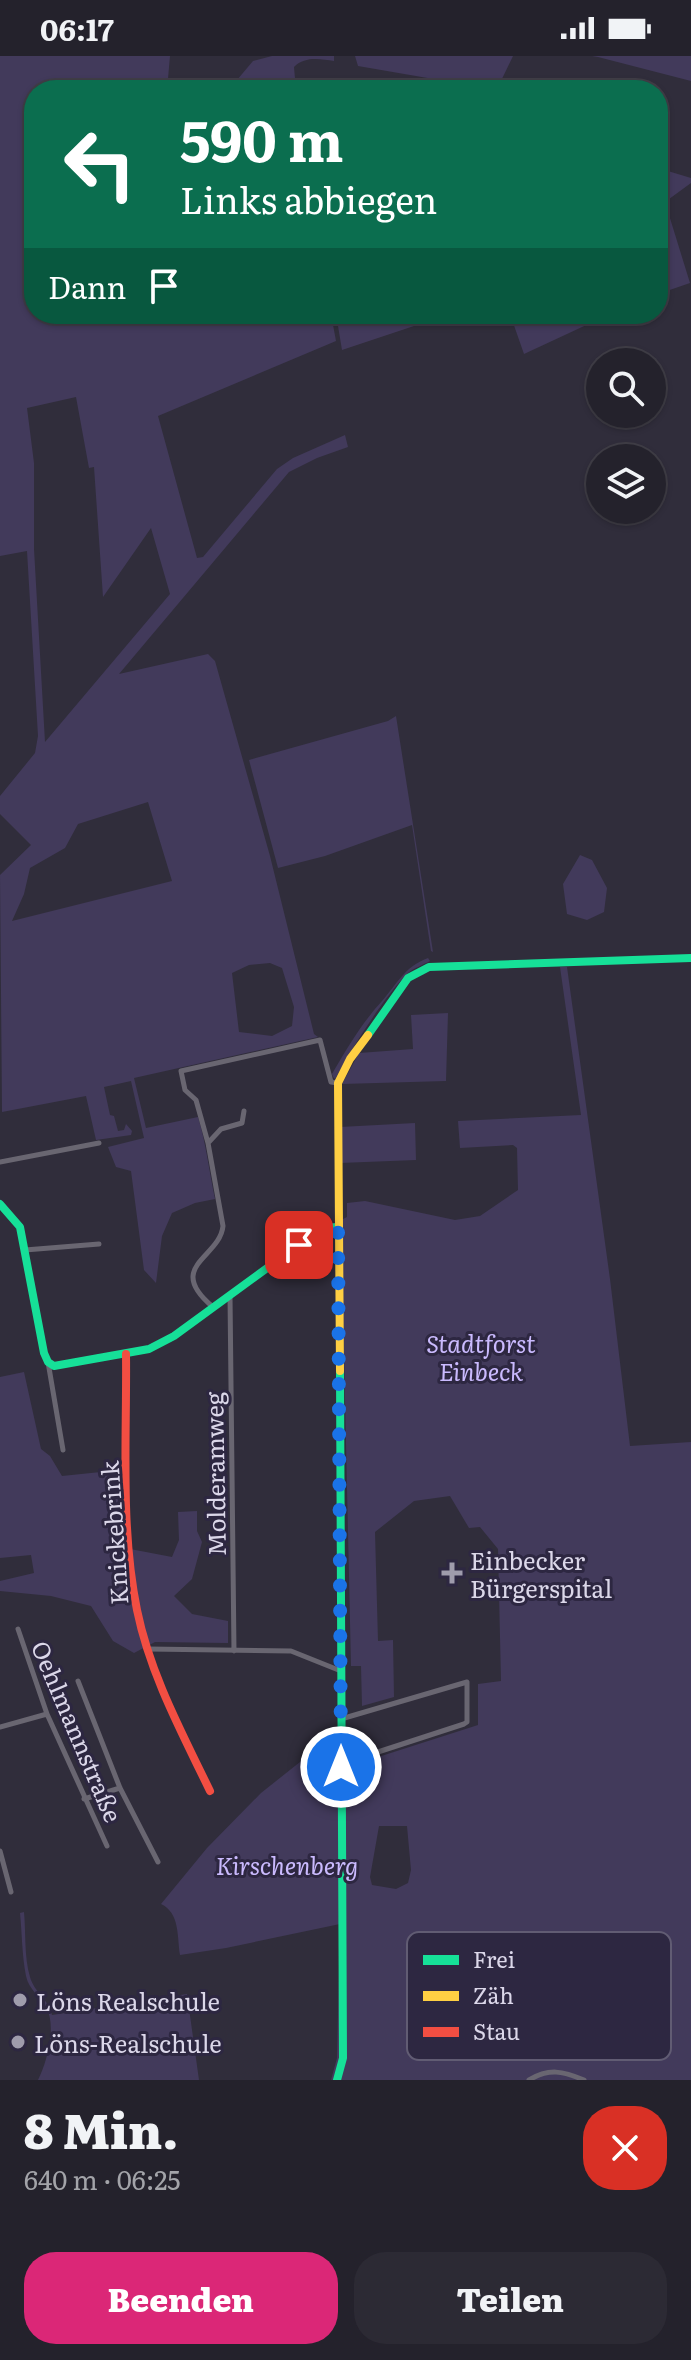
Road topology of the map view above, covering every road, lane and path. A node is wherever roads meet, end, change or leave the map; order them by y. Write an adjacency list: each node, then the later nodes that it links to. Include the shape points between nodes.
1 (691, 958): 2 (street, via 437,966 419,971 408,978)
2 (338, 1083): 5 (street, via 331,1082 320,1040 181,1071); 8 (street)
3 (244, 1111): 5 (street, via 242,1123 221,1129)
4 (99, 1143): 6 (street)
5 (208, 1143): 12 (street, via 222,1235 195,1266 193,1277)
6 (0, 1162)
7 (0, 1204): 10 (street, via 20,1227)
8 (338, 1227): 11 (street, via 322,1228); 19 (street)
9 (99, 1244): 10 (street)
10 (25, 1250): 14 (street, via 44,1353)
11 (230, 1296): 12 (street); 18 (street, Molderamweg)
12 (213, 1307): 13 (street, via 174,1336)
13 (126, 1354): 14 (street); 17 (street, Knickebrink, via 133,1588)
14 (51, 1364): 15 (street)
15 (63, 1450)
16 (18, 1629): 21 (street, Oehlmannstraße)
17 (148, 1649): 18 (street); 26 (street, Knickebrink)
18 (234, 1651): 19 (street, via 291,1651)
19 (341, 1671): 22 (street)
20 (78, 1681): 25 (street)
21 (47, 1714): 23 (street); 27 (street, Oehlmannstraße)
22 (341, 1719): 24 (street); 24 (street, via 467,1682 464,1724)
23 (0, 1727)
24 (341, 1764): 32 (street, via 343,2058)
25 (120, 1788): 27 (street); 30 (street)
26 (210, 1791)
27 (84, 1799): 28 (street, Oehlmannstraße)
28 (107, 1846)
29 (0, 1851): 31 (street)
30 (158, 1862)
31 (11, 1892)
32 (337, 2080)
33 (529, 2080): 34 (street, via 556,2071)
34 (584, 2080)

